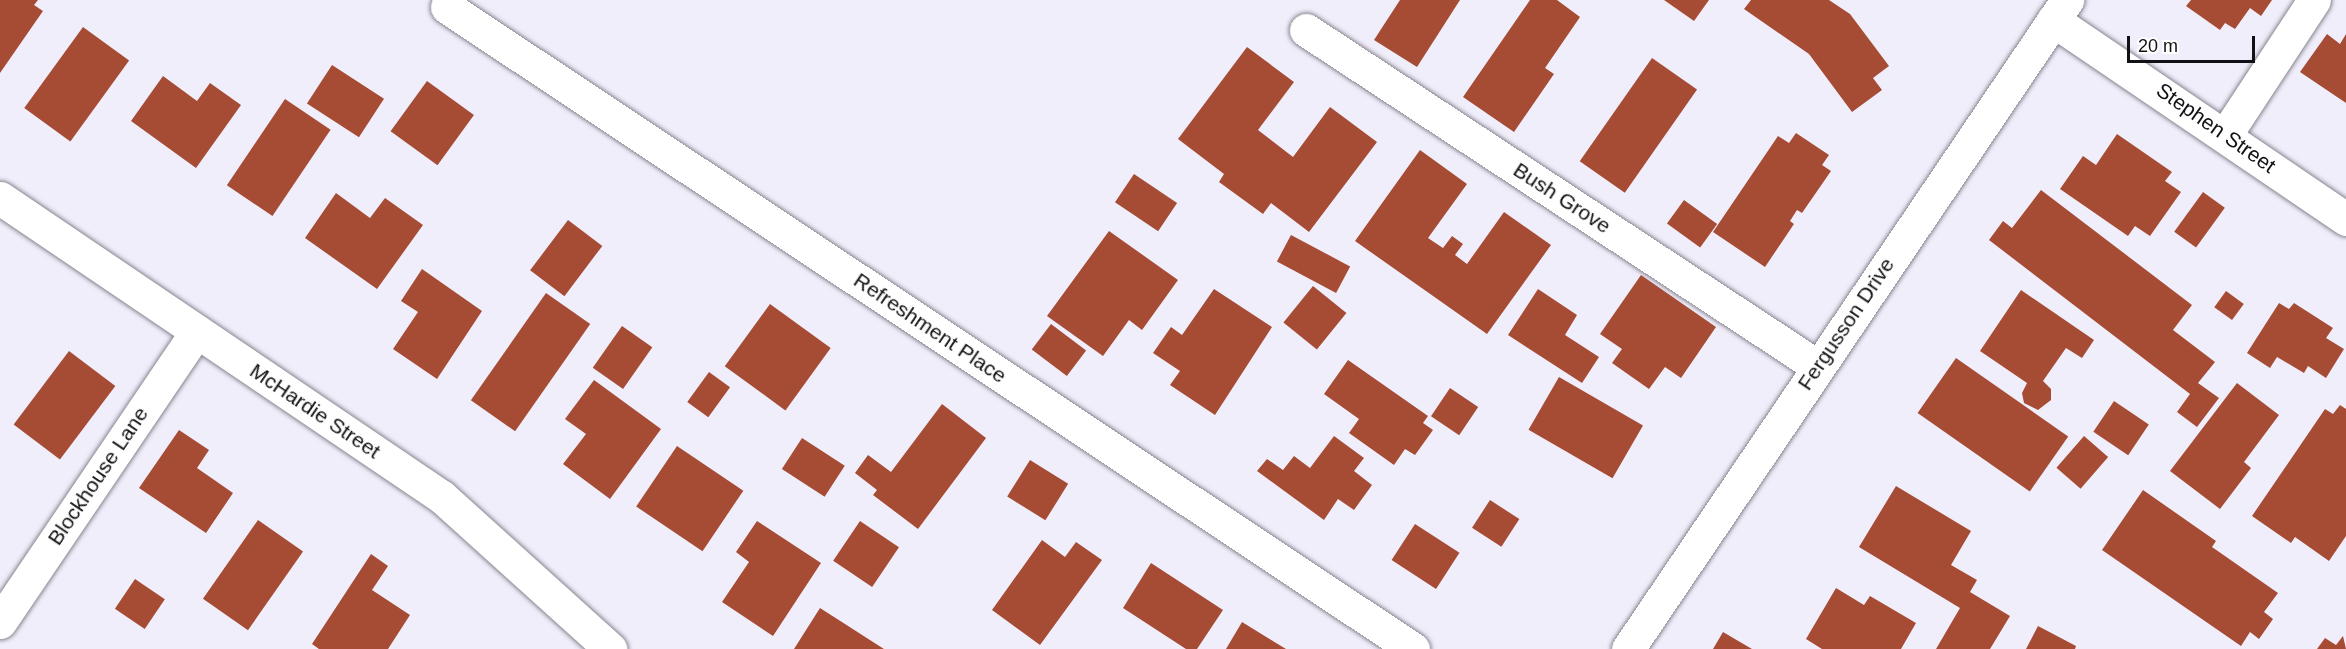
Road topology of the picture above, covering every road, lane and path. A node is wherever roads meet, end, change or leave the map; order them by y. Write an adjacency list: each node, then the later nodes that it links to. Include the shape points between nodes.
1 (2314, 0): 5 (street)
2 (447, 7): 12 (street, Refreshment Place)
3 (2060, 10): 5 (street, Stephen Street); 9 (street, Fergusson Drive)
4 (1306, 30): 9 (street, Bush Grove)
5 (2226, 134): 7 (street, Stephen Street)
6 (0, 198): 8 (street, McHardie Street)
7 (2346, 219)
8 (197, 331): 10 (street, Blockhouse Lane); 11 (street, McHardie Street, via 442,497)
9 (1817, 366): 13 (street, Fergusson Drive)
10 (0, 622)
11 (610, 649)
12 (1413, 649)
13 (1628, 649)

